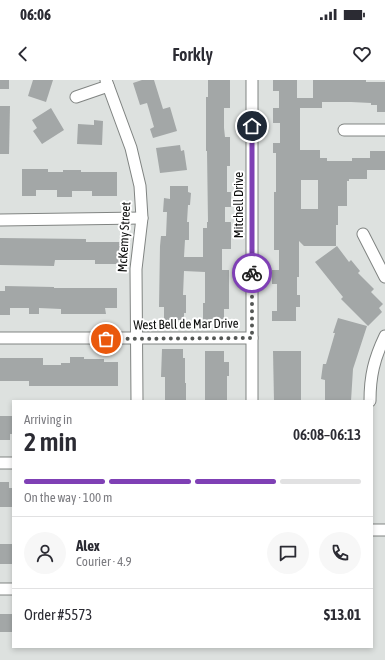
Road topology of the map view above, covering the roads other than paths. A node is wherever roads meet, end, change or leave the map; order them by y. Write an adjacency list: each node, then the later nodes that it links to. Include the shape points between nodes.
1 (252, 80): 12 (street, Mitchell Drive)
2 (107, 83): 3 (street); 6 (street, McKemy Street, via 132,148 140,186)
3 (76, 97)
4 (344, 130): 5 (street)
5 (385, 130)
6 (142, 218): 7 (street); 13 (street, McKemy Street, via 136,269)
7 (0, 220)
8 (363, 234): 9 (street)
9 (385, 277)
10 (385, 336): 16 (street, via 373,366)
11 (0, 338): 13 (street, West Bell de Mar Drive)
12 (252, 338): 13 (street, West Bell de Mar Drive); 15 (street, Mitchell Drive)
13 (136, 339): 14 (street, McKemy Street)
14 (137, 400)
15 (252, 400)
16 (370, 400)
17 (0, 462): 18 (street)
18 (12, 462)
19 (373, 530): 20 (street)
20 (385, 530)
21 (0, 589): 22 (street)
22 (12, 589)

